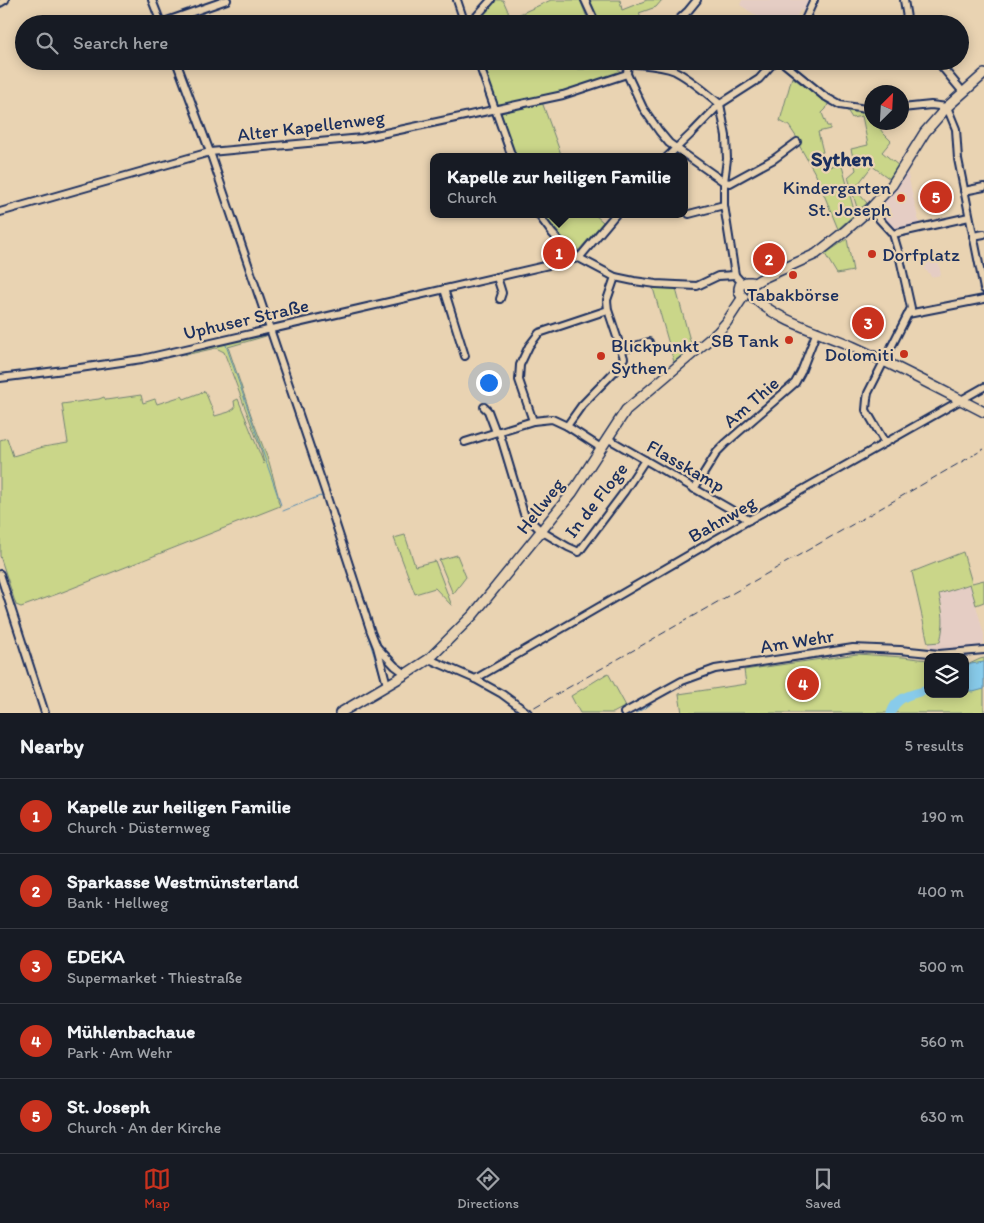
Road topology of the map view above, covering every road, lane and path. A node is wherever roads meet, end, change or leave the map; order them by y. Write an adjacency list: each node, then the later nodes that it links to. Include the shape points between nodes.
1 (5, 0): 10 (street)
2 (152, 0): 11 (street)
3 (227, 0): 12 (street)
4 (457, 0): 13 (street)
5 (491, 0): 14 (street)
6 (585, 0): 15 (street)
7 (697, 0): 16 (street)
8 (814, 0): 17 (street)
9 (904, 0): 18 (street)
10 (0, 4)
11 (158, 15)
12 (186, 15)
13 (462, 15)
14 (478, 15)
15 (592, 15)
16 (684, 15)
17 (807, 15)
18 (906, 15)
19 (179, 70): 36 (street)
20 (481, 70): 32 (street)
21 (627, 70): 26 (street)
22 (671, 70): 29 (street)
23 (765, 70): 29 (street, via 758,79)
24 (792, 70): 33 (street, via 840,105)
25 (945, 70): 28 (street)
26 (627, 74): 32 (street, Alter Kapellenweg, via 563,94); 35 (street, via 643,108)
27 (984, 74): 28 (street)
28 (963, 92): 31 (street)
29 (720, 104): 35 (street); 41 (street, via 726,136)
30 (909, 107): 31 (street)
31 (947, 107): 43 (street, via 956,128); 45 (street, via 925,132 892,185)
32 (496, 109): 36 (street, Alter Kapellenweg, via 362,138); 37 (street)
33 (864, 109)
34 (797, 142): 41 (street, via 774,159 730,183)
35 (676, 148): 38 (street); 39 (street)
36 (210, 152): 46 (street, Alter Kapellenweg); 67 (street)
37 (511, 153)
38 (671, 153)
39 (683, 153)
40 (688, 156): 41 (street)
41 (724, 182): 44 (street)
42 (984, 187): 43 (street)
43 (964, 191): 48 (street)
44 (724, 205): 47 (street); 55 (street)
45 (870, 209): 51 (street); 59 (street, via 816,254)
46 (0, 212)
47 (689, 214)
48 (970, 217): 51 (street); 53 (street)
49 (541, 218): 54 (street, via 552,234)
50 (613, 218): 54 (street)
51 (893, 234): 66 (street, via 910,308)
52 (984, 234): 53 (street)
53 (973, 236): 61 (street)
54 (579, 258): 56 (street, Uphuser Straße); 57 (street)
55 (735, 275): 57 (street, via 718,276 697,286); 58 (street)
56 (497, 277): 60 (street, Uphuser Straße); 64 (street, via 502,293)
57 (615, 277): 65 (street, via 607,300)
58 (742, 283): 59 (street); 62 (street, via 739,291)
59 (753, 284): 62 (street, via 755,291)
60 (444, 289): 67 (street, Uphuser Straße); 71 (street)
61 (984, 289)
62 (748, 297): 68 (street, via 786,320); 81 (street, Hellweg, via 718,332 626,410)
63 (984, 299): 66 (street)
64 (500, 300)
65 (608, 310): 70 (street); 78 (street, via 539,333 529,346 520,365 519,380)
66 (908, 314): 72 (street)
67 (269, 329): 73 (street, Uphuser Straße, via 142,359); 90 (street)
68 (817, 331): 72 (street); 86 (street, Am Thie, via 795,383 721,447)
69 (649, 342): 70 (street)
70 (621, 350): 79 (street, via 624,358 615,371 582,405)
71 (465, 356)
72 (884, 361): 75 (street); 83 (street, via 868,393 866,410)
73 (0, 378)
74 (984, 387): 75 (street, Bahnweg)
75 (960, 400): 77 (street); 83 (street, Bahnweg)
76 (484, 407): 80 (street)
77 (984, 412)
78 (533, 422): 79 (street, via 552,419); 80 (street)
79 (567, 426): 84 (street)
80 (497, 431): 82 (street); 88 (street, via 524,514)
81 (607, 438): 84 (street, Hellweg); 85 (street, Flasskamp)
82 (465, 442)
83 (884, 444): 87 (street, Bahnweg)
84 (601, 448): 88 (street, Hellweg, via 572,493)
85 (645, 460): 86 (street, Flasskamp); 88 (street, In de Floge, via 579,552)
86 (694, 489): 87 (street, Flasskamp)
87 (749, 520): 94 (street, Bahnweg)
88 (541, 531): 92 (street, Hellweg, via 474,615)
89 (0, 574): 96 (street)
90 (377, 647): 93 (street); 95 (street)
91 (984, 650): 99 (street, Am Wehr, via 939,654 853,648 715,669 682,681)
92 (428, 659): 93 (street, Hellweg); 94 (street)
93 (406, 674): 95 (street, Hellweg)
94 (475, 679): 98 (street)
95 (387, 685): 97 (street, Hellweg)
96 (45, 713)
97 (340, 713)
98 (528, 713)
99 (624, 713)

